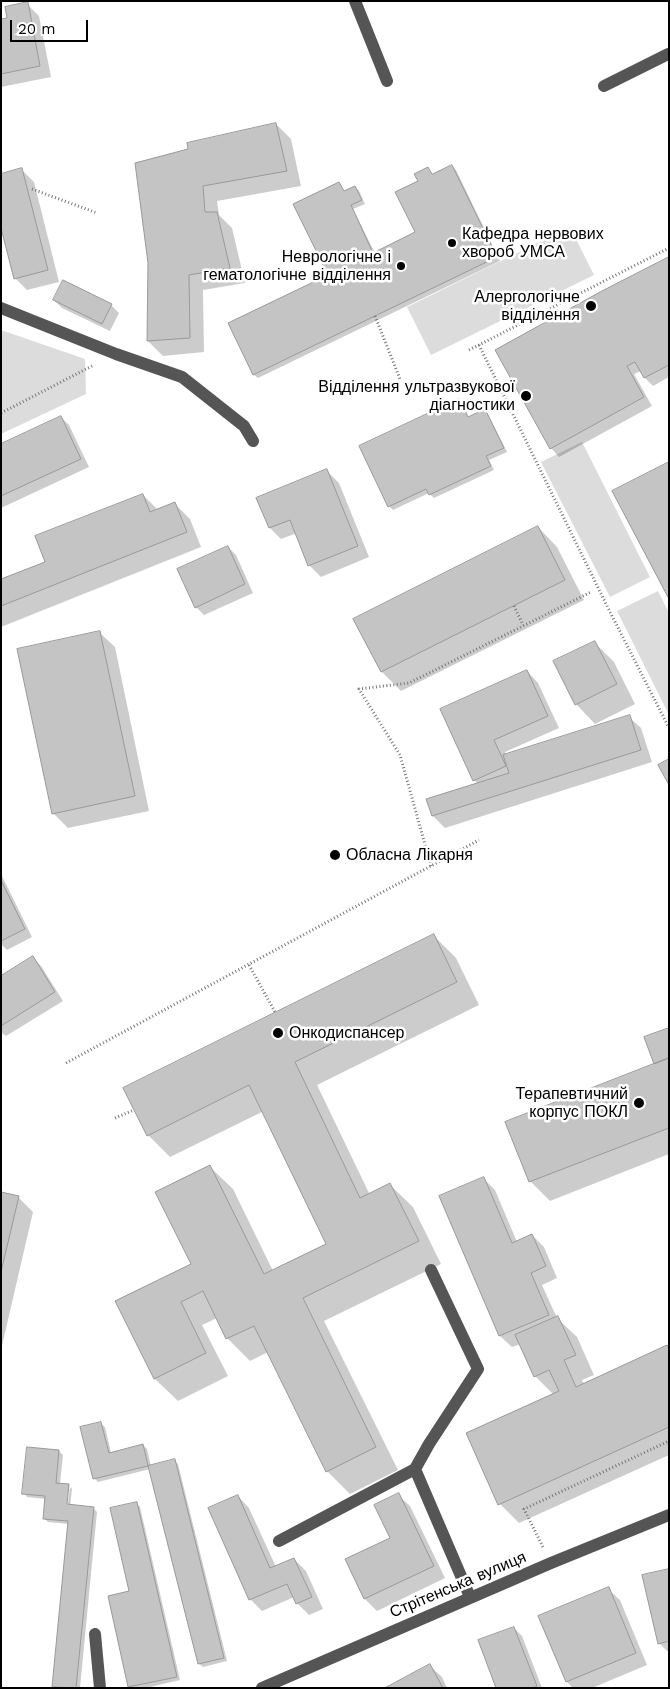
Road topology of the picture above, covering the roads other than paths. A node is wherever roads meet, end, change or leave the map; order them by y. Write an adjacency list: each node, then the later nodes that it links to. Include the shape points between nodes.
1 (356, 1): 3 (street)
2 (669, 54): 4 (street)
3 (387, 82)
4 (604, 86)
5 (1, 308): 6 (street, via 182,377 244,426)
6 (253, 441)
7 (431, 1270): 8 (street, via 478,1369)
8 (415, 1469): 10 (street); 11 (street)
9 (669, 1515): 11 (street, Стрітенська вулиця)
10 (279, 1541)
11 (470, 1597): 14 (street, Стрітенська вулиця)
12 (95, 1634): 13 (street)
13 (100, 1688)
14 (262, 1688)

